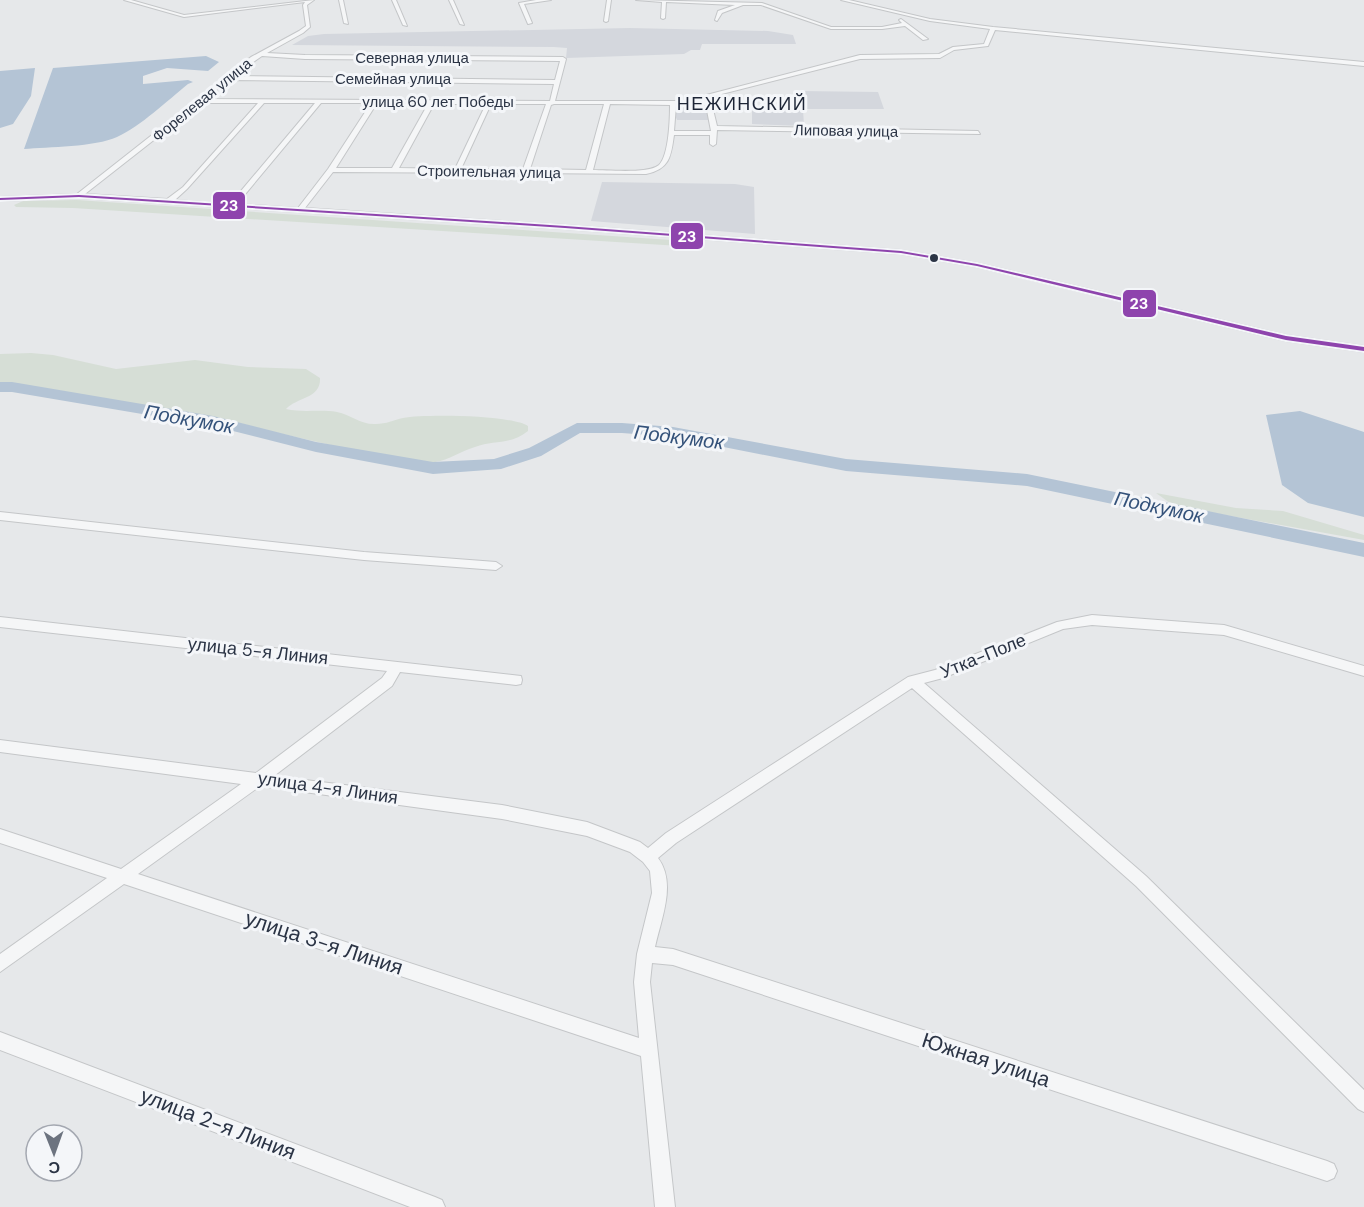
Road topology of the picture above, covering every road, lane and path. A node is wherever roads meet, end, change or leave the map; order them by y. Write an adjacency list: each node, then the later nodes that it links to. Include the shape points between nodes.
1 (126, 0): 14 (street)
2 (153, 0): 14 (street)
3 (341, 0): 20 (street)
4 (394, 0): 23 (street)
5 (451, 0): 21 (street)
6 (549, 0): 19 (street, via 521,3)
7 (609, 0): 18 (street)
8 (638, 0): 12 (street)
9 (756, 0): 13 (street)
10 (843, 0): 15 (street)
11 (311, 1): 14 (street, via 184,16); 26 (street, Форелевая улица, via 305,5 308,26)
12 (664, 1): 13 (street); 16 (street)
13 (748, 2): 17 (street, via 720,12); 22 (street, via 831,28)
14 (137, 4)
15 (890, 12): 22 (street); 24 (street)
16 (663, 18)
17 (717, 20)
18 (606, 21)
19 (530, 22)
20 (346, 23)
21 (462, 24)
22 (906, 24): 25 (street)
23 (405, 25)
24 (993, 28): 27 (street); 30 (street, улица 60 лет Победы, via 986,45 953,49 940,56 860,57)
25 (926, 39)
26 (262, 54): 28 (street, Форелевая улица); 29 (street, Северная улица, via 563,59)
27 (1364, 64)
28 (228, 78): 29 (street, Семейная улица); 31 (street, Форелевая улица)
29 (558, 82): 37 (street)
30 (706, 95): 39 (street, улица 60 лет Победы); 40 (street)
31 (201, 101): 32 (street, улица 60 лет Победы); 50 (street, Форелевая улица)
32 (263, 101): 33 (street, улица 60 лет Победы); 52 (street)
33 (319, 102): 34 (street, улица 60 лет Победы); 53 (street)
34 (375, 102): 35 (street, улица 60 лет Победы); 45 (street)
35 (432, 102): 36 (street, улица 60 лет Победы); 46 (street)
36 (489, 103): 37 (street, улица 60 лет Победы); 47 (street)
37 (551, 103): 38 (street, улица 60 лет Победы); 48 (street)
38 (607, 103): 39 (street, улица 60 лет Победы); 49 (street)
39 (674, 103): 40 (street, улица 60 лет Победы); 42 (street)
40 (707, 103): 41 (street)
41 (714, 131): 42 (street, Липовая улица); 43 (street, Липовая улица); 44 (street)
42 (672, 133): 49 (street, Строительная улица, via 665,162 659,169)
43 (978, 133)
44 (713, 144)
45 (331, 170): 46 (street, Строительная улица); 54 (street)
46 (394, 171): 47 (street, Строительная улица)
47 (457, 171): 48 (street, Строительная улица)
48 (525, 172): 49 (street, Строительная улица)
49 (589, 172)
50 (79, 196): 51 (street); 52 (street)
51 (0, 199)
52 (168, 202): 53 (street)
53 (232, 206): 54 (street)
54 (300, 210): 55 (street, via 902,252 977,264 1286,338)
55 (1364, 349)
56 (0, 516): 57 (street, via 364,556)
57 (496, 566)
58 (0, 622): 59 (street, улица 5-я Линия)
59 (397, 666): 61 (street, улица 5-я Линия); 64 (street, via 387,682)
60 (1364, 671): 62 (street, Утка-Поле, via 1224,630 1092,620 1060,625)
61 (516, 680)
62 (913, 681): 66 (street, Утка-Поле, via 671,838); 72 (street, via 1141,881)
63 (0, 746): 64 (street, улица 4-я Линия)
64 (259, 779): 66 (street, улица 4-я Линия, via 502,812 587,829 635,847); 67 (street)
65 (0, 836): 67 (street, улица 3-я Линия)
66 (648, 857): 68 (street, via 657,869 660,893)
67 (122, 876): 69 (street); 71 (street, улица 3-я Линия)
68 (645, 954): 71 (street, via 642,982); 73 (street, Южная улица, via 673,957)
69 (0, 964)
70 (0, 1041): 74 (street, улица 2-я Линия)
71 (648, 1050): 75 (street)
72 (1364, 1103)
73 (1327, 1171)
74 (435, 1207)
75 (665, 1207)

